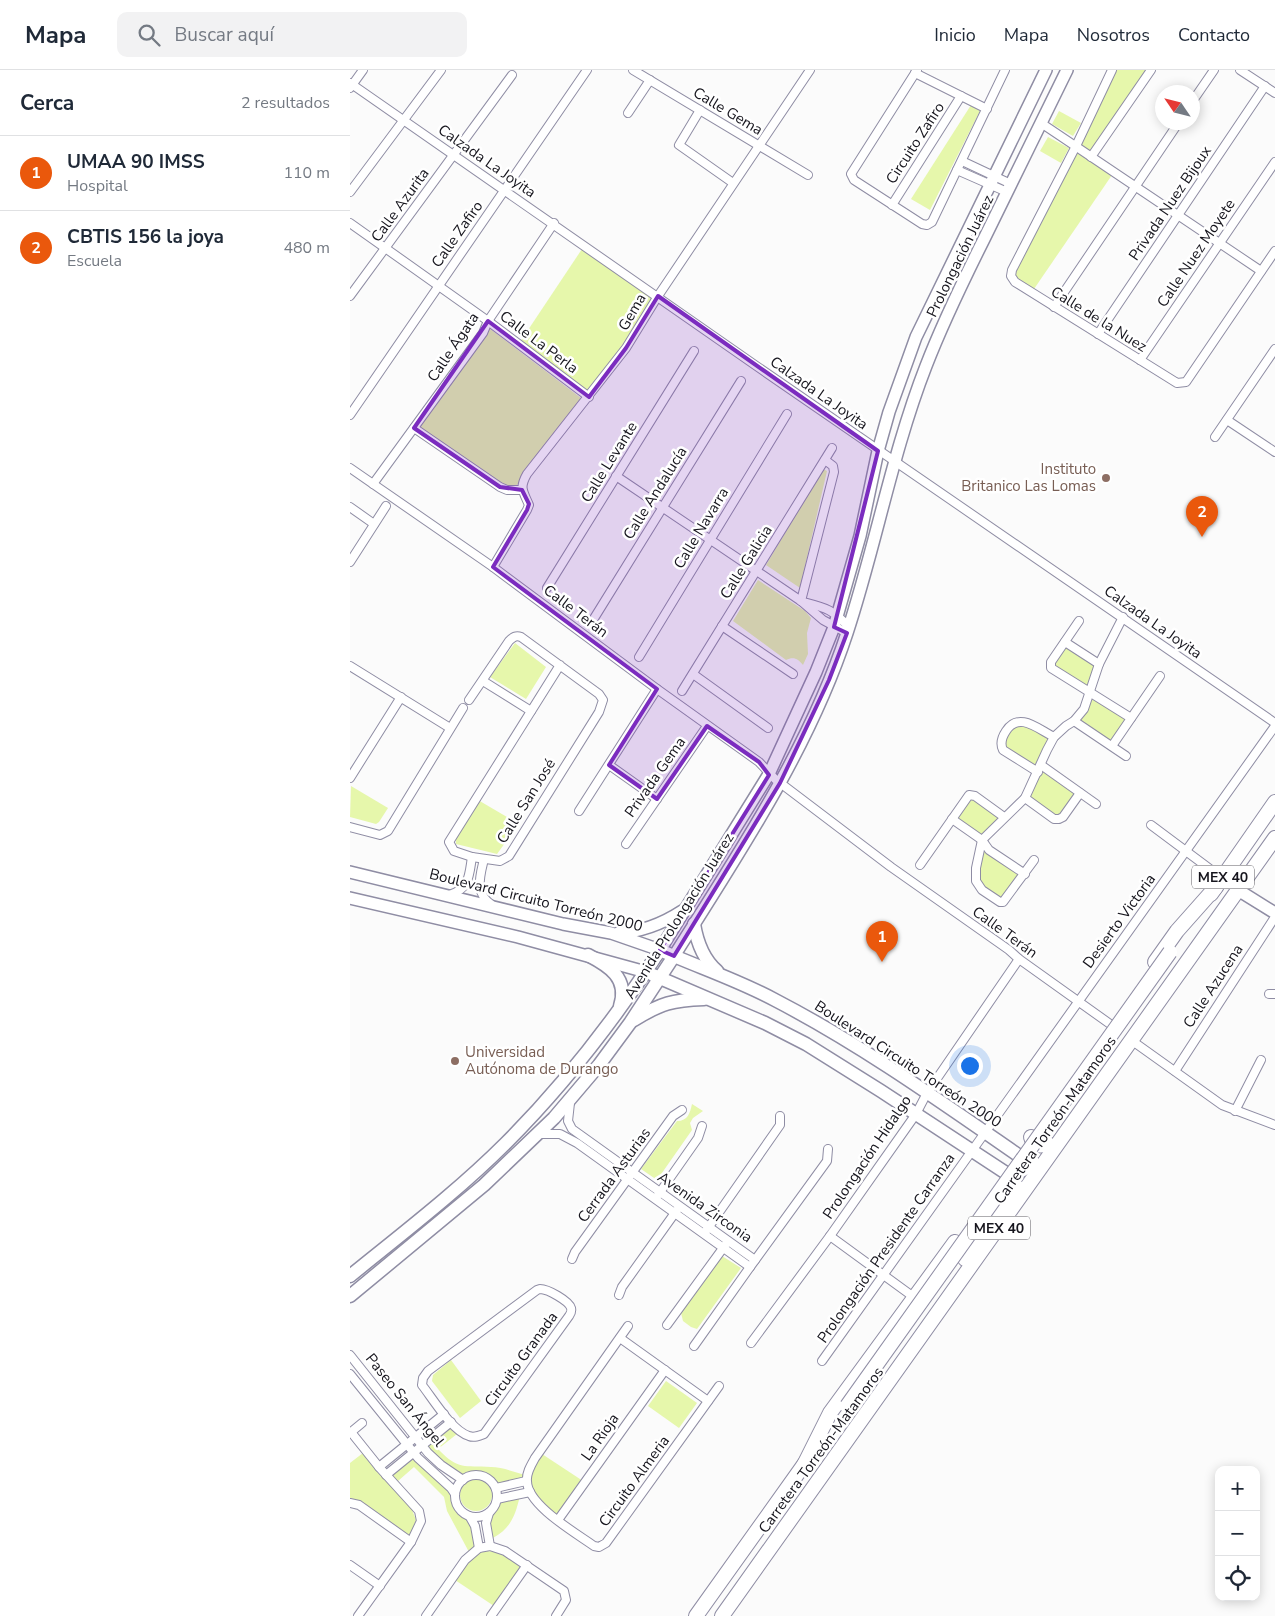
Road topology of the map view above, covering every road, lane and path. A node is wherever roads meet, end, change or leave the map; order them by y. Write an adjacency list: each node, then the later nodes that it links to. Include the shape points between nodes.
1 (363, 70): 16 (street)
2 (441, 70): 24 (street)
3 (587, 70): 39 (street, Calle Zafiro)
4 (633, 70): 15 (street, Calle Gema)
5 (1006, 70): 21 (street)
6 (1046, 70): 35 (street, Prolongación Juárez)
7 (1067, 70): 25 (street, Prolongación Juárez)
8 (1112, 70): 28 (street, Calle de la Nuez)
9 (1150, 70): 30 (street)
10 (1214, 70): 18 (street)
11 (1240, 70): 17 (street)
12 (807, 71): 27 (street, Gema)
13 (916, 71): 20 (street); 41 (street, via 851,174 854,180)
14 (512, 75): 29 (street, Calle Azurita)
15 (650, 80): 22 (street, Calle Gema); 23 (street)
16 (351, 85): 24 (street, Calzada La Joyita)
17 (1265, 86): 19 (street); 42 (street, Privada Nuez Bijoux)
18 (1200, 90)
19 (1275, 93)
20 (961, 96): 21 (street); 41 (street, Circuito Zafiro)
21 (987, 109): 31 (street)
22 (700, 110): 27 (street, Calle Gema); 36 (street, via 679,145)
23 (628, 113)
24 (404, 120): 29 (street, Calzada La Joyita); 40 (street)
25 (1041, 123): 28 (street); 38 (street, Prolongación Juárez)
26 (1174, 130): 37 (street)
27 (759, 145): 34 (street, Calle Gema); 36 (street, Gema)
28 (1076, 146): 30 (street); 52 (street, Calle de la Nuez, via 1011,273 1014,282)
29 (454, 155): 39 (street, Calzada La Joyita); 46 (street, Calle Azurita)
30 (1091, 157): 37 (street)
31 (962, 160): 33 (street); 35 (street)
32 (1275, 162): 45 (street, Calle Nuez Moyete)
33 (957, 170): 35 (street); 41 (street, via 930,224 922,224)
34 (808, 175)
35 (992, 180): 38 (street); 67 (street, Prolongación Juárez, via 916,337)
36 (733, 183): 51 (street, Gema)
37 (1136, 187): 42 (street); 52 (street)
38 (1009, 188): 69 (street, Prolongación Juárez, via 927,363)
39 (504, 190): 44 (street, Calzada La Joyita); 49 (street, Calle Zafiro)
40 (350, 192)
41 (892, 205)
42 (1178, 215): 45 (street); 54 (street, Privada Nuez Bijoux)
43 (350, 223): 46 (street, Calle La Perla)
44 (554, 223): 51 (street, Calzada La Joyita); 53 (street, Calle Ágata)
45 (1220, 243): 48 (street); 57 (street, Calle Nuez Moyete)
46 (385, 248): 49 (street, Calle La Perla); 50 (street, Calle Azurita)
47 (1275, 251): 48 (street, Calle de la Nuez)
48 (1261, 271): 57 (street, Calle de la Nuez, via 1186,382 1177,383)
49 (438, 285): 53 (street, Calle La Perla); 61 (street, Calle Zafiro)
50 (350, 296)
51 (658, 296): 59 (street, Gema, via 626,348); 67 (street, Calzada La Joyita)
52 (1054, 307): 54 (street, Calle de la Nuez)
53 (488, 321): 59 (street, Calle La Perla); 63 (street, Calle Ágata, via 483,333)
54 (1098, 334): 57 (street, Calle de la Nuez)
55 (1275, 349): 62 (street)
56 (694, 351): 71 (street, Calle Levante)
57 (1140, 360)
58 (741, 381): 76 (street, Calle Andalucía)
59 (589, 397): 73 (street, Gema, via 527,474)
60 (787, 414): 78 (street, Calle Navarra)
61 (350, 415)
62 (1227, 420): 64 (street); 66 (street)
63 (414, 428): 72 (street, Calle Ágata); 73 (street, via 500,487)
64 (1215, 437)
65 (832, 448): 68 (street, Calle Galicia)
66 (1274, 448)
67 (878, 450): 69 (street, Calzada La Joyita); 84 (street, Avenida Prolongación Juárez, via 860,536)
68 (825, 460): 81 (street, Calle Galicia); 83 (street, via 833,466 834,472)
69 (894, 461): 85 (street, Calzada La Joyita); 90 (street, Avenida Prolongación Juárez)
70 (350, 468): 72 (street, Calle Terán)
71 (616, 476): 76 (street); 82 (street, Calle Levante)
72 (373, 484): 80 (street, Calle Terán)
73 (522, 490): 80 (street, via 528,502 527,510)
74 (386, 506): 77 (street)
75 (350, 507): 77 (street)
76 (663, 508): 78 (street); 86 (street, Calle Andalucía)
77 (374, 524): 79 (street)
78 (710, 540): 81 (street); 92 (street, Calle Navarra)
79 (350, 562)
80 (493, 567): 100 (street, Calle Terán)
81 (757, 571): 83 (street); 88 (street, Calle Galicia)
82 (547, 588)
83 (801, 601): 84 (street); 89 (street)
84 (838, 615): 89 (street, Avenida Prolongación Juárez); 90 (street)
85 (1123, 617): 93 (street); 109 (street, Calzada La Joyita)
86 (593, 620)
87 (1079, 621): 91 (street)
88 (722, 626): 96 (street, Calle Galicia); 97 (street)
89 (834, 627): 90 (street); 118 (street, Avenida Prolongación Juárez, via 804,702)
90 (848, 630): 120 (street, Avenida Prolongación Juárez, via 812,720)
91 (1065, 642): 93 (street); 102 (street, via 1050,666)
92 (639, 657)
93 (1099, 664): 102 (street)
94 (560, 665): 99 (street, Calle San José, via 521,637 514,636); 106 (street, Calle San José); 137 (street, Calle San José, via 599,694 602,705 509,856 500,861)
95 (351, 669): 103 (street)
96 (692, 674): 101 (street, Calle Galicia); 112 (street)
97 (793, 674)
98 (1160, 676): 107 (street)
99 (482, 681): 104 (street); 106 (street)
100 (657, 690): 110 (street, Calle Terán); 116 (street)
101 (682, 691)
102 (1090, 692): 107 (street); 108 (street, via 1087,704)
103 (401, 697): 111 (street); 119 (street)
104 (470, 700)
105 (464, 708): 111 (street)
106 (531, 711): 136 (street, Calle San José, via 449,842 454,851)
107 (1131, 718): 114 (street)
108 (1074, 721): 113 (street); 114 (street)
109 (1275, 724): 135 (street, Desierto Victoria)
110 (707, 726): 118 (street, Calle Terán, via 759,762); 123 (street, Privada Gema)
111 (450, 728): 130 (street, via 388,831 380,834)
112 (768, 728)
113 (1054, 737): 117 (street); 117 (street, via 1024,720 1012,724 1003,736 1003,750)
114 (1114, 743): 115 (street)
115 (1126, 756)
116 (609, 765): 123 (street); 126 (street)
117 (1040, 768): 121 (street); 122 (street)
118 (769, 774): 120 (street, Calle Terán); 147 (street, Avenida Prolongación Juárez)
119 (350, 778)
120 (780, 783): 150 (street, Avenida Prolongación Juárez); 155 (street, Calle Terán)
121 (1080, 792): 122 (street, via 1059,820); 125 (street)
122 (1026, 798): 127 (street)
123 (657, 799): 134 (street, Privada Gema)
124 (1275, 802): 142 (highway, MEX 40)
125 (1096, 804)
126 (579, 811)
127 (1004, 817): 128 (street, via 972,795 967,797); 133 (street)
128 (952, 819): 133 (street); 139 (street)
129 (1150, 826): 135 (street)
130 (350, 827)
131 (1275, 827): 143 (highway)
132 (1275, 838): 143 (highway, Carretera Torreón-Matamoros / MEX 40)
133 (982, 840): 141 (street, via 989,850); 141 (street, via 976,868 976,881 982,890 1002,902)
134 (626, 844)
135 (1186, 851): 142 (street); 160 (street, Desierto Victoria)
136 (472, 857): 137 (street, Calle San José); 144 (street, via 468,882 457,893)
137 (484, 859): 146 (street, via 479,885 481,894)
138 (1034, 860): 141 (street)
139 (920, 865)
140 (350, 872): 144 (street, Boulevard Circuito Torreón 2000)
141 (1025, 874)
142 (1219, 883): 163 (highway, via 1177,931); 222 (highway, MEX 40, bridge)
143 (1240, 887): 148 (street); 164 (highway, Carretera Torreón-Matamoros / MEX 40)
144 (449, 895): 146 (street, Boulevard Circuito Torreón 2000)
145 (350, 898): 153 (street)
146 (493, 906): 151 (street, Boulevard Circuito Torreón 2000)
147 (685, 908): 151 (street, via 650,928); 152 (street, Avenida Prolongación Juárez)
148 (1275, 913)
149 (1275, 917): 166 (street, Calle Azucena)
150 (694, 924): 154 (street, Avenida Prolongación Juárez); 157 (main road, via 696,938 709,964)
151 (611, 933): 152 (street, Boulevard Circuito Torreón 2000)
152 (660, 950): 154 (main road, Boulevard Circuito Torreón 2000); 156 (main road, Avenida Prolongación Juárez)
153 (588, 955): 156 (street); 161 (main road, via 608,966 617,976 623,995)
154 (674, 956): 157 (main road, Boulevard Circuito Torreón 2000); 158 (main road, Avenida Prolongación Juárez)
155 (1019, 959): 160 (street, Calle Terán); 167 (street, Prolongación Hidalgo)
156 (646, 972): 158 (main road); 161 (main road, Avenida Prolongación Juárez)
157 (723, 976): 167 (main road, Boulevard Circuito Torreón 2000, via 820,1024)
158 (660, 977): 159 (main road); 162 (main road, Avenida Prolongación Juárez)
159 (708, 999): 162 (main road, via 667,1002); 171 (main road, via 806,1044)
160 (1078, 1001): 163 (street, Calle Terán); 175 (street, Desierto Victoria)
161 (618, 1013): 191 (main road, Avenida Prolongación Juárez, via 576,1067 506,1143)
162 (630, 1023): 168 (main road, Avenida Prolongación Juárez)
163 (1110, 1024): 177 (highway)
164 (1127, 1044): 166 (street); 178 (highway); 211 (highway, Carretera Torreón-Matamoros / MEX 40)
165 (1261, 1060): 170 (street)
166 (1175, 1071): 170 (street, via 1213,1100)
167 (927, 1093): 171 (street, Prolongación Hidalgo); 175 (main road, Boulevard Circuito Torreón 2000)
168 (570, 1099): 176 (main road, Avenida Prolongación Juárez); 184 (street, Avenida Zirconia, via 567,1115 572,1129)
169 (682, 1110): 184 (street, Cerrada Asturias, via 673,1116)
170 (1235, 1111): 173 (street)
171 (916, 1114): 180 (main road); 190 (street, Prolongación Hidalgo)
172 (780, 1116): 189 (street, via 780,1125)
173 (1275, 1125)
174 (702, 1126): 185 (street, via 698,1138)
175 (985, 1132): 180 (street, Prolongación Presidente Carranza); 181 (main road, Boulevard Circuito Torreón 2000)
176 (538, 1134): 184 (street, Avenida Zirconia, via 567,1137); 193 (main road, Avenida Prolongación Juárez, via 484,1186)
177 (1031, 1137): 178 (highway, via 1037,1145); 181 (highway)
178 (1047, 1143): 182 (highway)
179 (828, 1149): 195 (street, via 827,1161)
180 (972, 1151): 183 (main road); 197 (street, Prolongación Presidente Carranza)
181 (1018, 1156): 182 (highway); 183 (highway)
182 (1027, 1167): 183 (highway, via 1014,1174); 188 (highway)
183 (1006, 1173): 186 (highway)
184 (630, 1176): 185 (street, Avenida Zirconia); 194 (street, Cerrada Asturias)
185 (658, 1196): 187 (street, Avenida Zirconia)
186 (988, 1198): 188 (highway, via 997,1201); 201 (highway)
187 (677, 1209): 189 (street, Avenida Zirconia); 199 (street)
188 (999, 1211): 211 (highway, via 914,1338)
189 (706, 1230): 192 (street, Avenida Zirconia)
190 (830, 1236): 197 (street); 205 (street, Prolongación Hidalgo)
191 (390, 1244): 193 (main road); 198 (main road, Avenida Prolongación Juárez)
192 (725, 1244): 195 (street, Avenida Zirconia); 196 (street, Avenida Zirconia); 202 (street)
193 (399, 1256): 200 (main road, Avenida Prolongación Juárez)
194 (572, 1259)
195 (755, 1260): 196 (street, Avenida Zirconia)
196 (750, 1267): 206 (street)
197 (883, 1275): 201 (street); 208 (street, Prolongación Presidente Carranza)
198 (350, 1276)
199 (619, 1295)
200 (350, 1296)
201 (915, 1298): 222 (highway, via 830,1413)
202 (667, 1325)
203 (628, 1326): 204 (street)
204 (620, 1338): 209 (street); 226 (street, via 535,1458)
205 (751, 1343)
206 (694, 1346)
207 (350, 1355): 218 (street, Paseo San Ángel)
208 (822, 1361)
209 (665, 1370): 213 (street); 234 (street, La Rioja)
210 (350, 1374): 219 (street, Paseo San Ángel)
211 (892, 1379): 246 (highway, Carretera Torreón-Matamoros / MEX 40)
212 (719, 1386): 213 (street, Circuito Almeria)
213 (708, 1402): 234 (street, Circuito Almeria, via 602,1546 594,1546)
214 (444, 1414): 215 (street, Circuito Granada); 215 (street, Circuito Granada, via 422,1385 425,1374 537,1290 545,1288 569,1304 569,1316 484,1434 470,1437); 218 (street)
215 (451, 1422): 220 (street)
216 (362, 1424): 217 (street)
217 (351, 1432): 223 (street)
218 (415, 1438): 219 (street); 220 (street, Paseo San Ángel)
219 (407, 1444): 221 (street, Paseo San Ángel); 223 (street)
220 (422, 1446): 221 (street); 225 (street, Paseo San Ángel)
221 (414, 1452): 224 (street); 229 (street, Paseo San Ángel)
222 (804, 1465): 245 (highway, MEX 40)
223 (379, 1466): 224 (street)
224 (386, 1475): 235 (street, via 421,1516 422,1521)
225 (463, 1480): 227 (street, via 482,1476); 229 (street)
226 (526, 1481): 227 (street); 228 (street, Circuito Almeria)
227 (496, 1488): 230 (street)
228 (530, 1492): 230 (street); 234 (street, Circuito Almeria, via 536,1502)
229 (455, 1494): 233 (street, via 458,1508)
230 (497, 1499): 232 (street)
231 (350, 1502): 235 (street)
232 (489, 1513): 233 (street, via 480,1517); 236 (street, via 486,1523)
233 (470, 1516): 237 (street, via 476,1526)
234 (558, 1520)
235 (411, 1542): 240 (street)
236 (490, 1546): 237 (street); 239 (street)
237 (479, 1548): 242 (street, via 465,1560)
238 (350, 1564): 240 (street)
239 (527, 1565): 243 (street); 244 (street, via 566,1594 565,1603)
240 (380, 1586): 241 (street)
241 (358, 1616)
242 (426, 1616)
243 (491, 1616)
244 (556, 1616)
245 (696, 1616)
246 (722, 1616)

